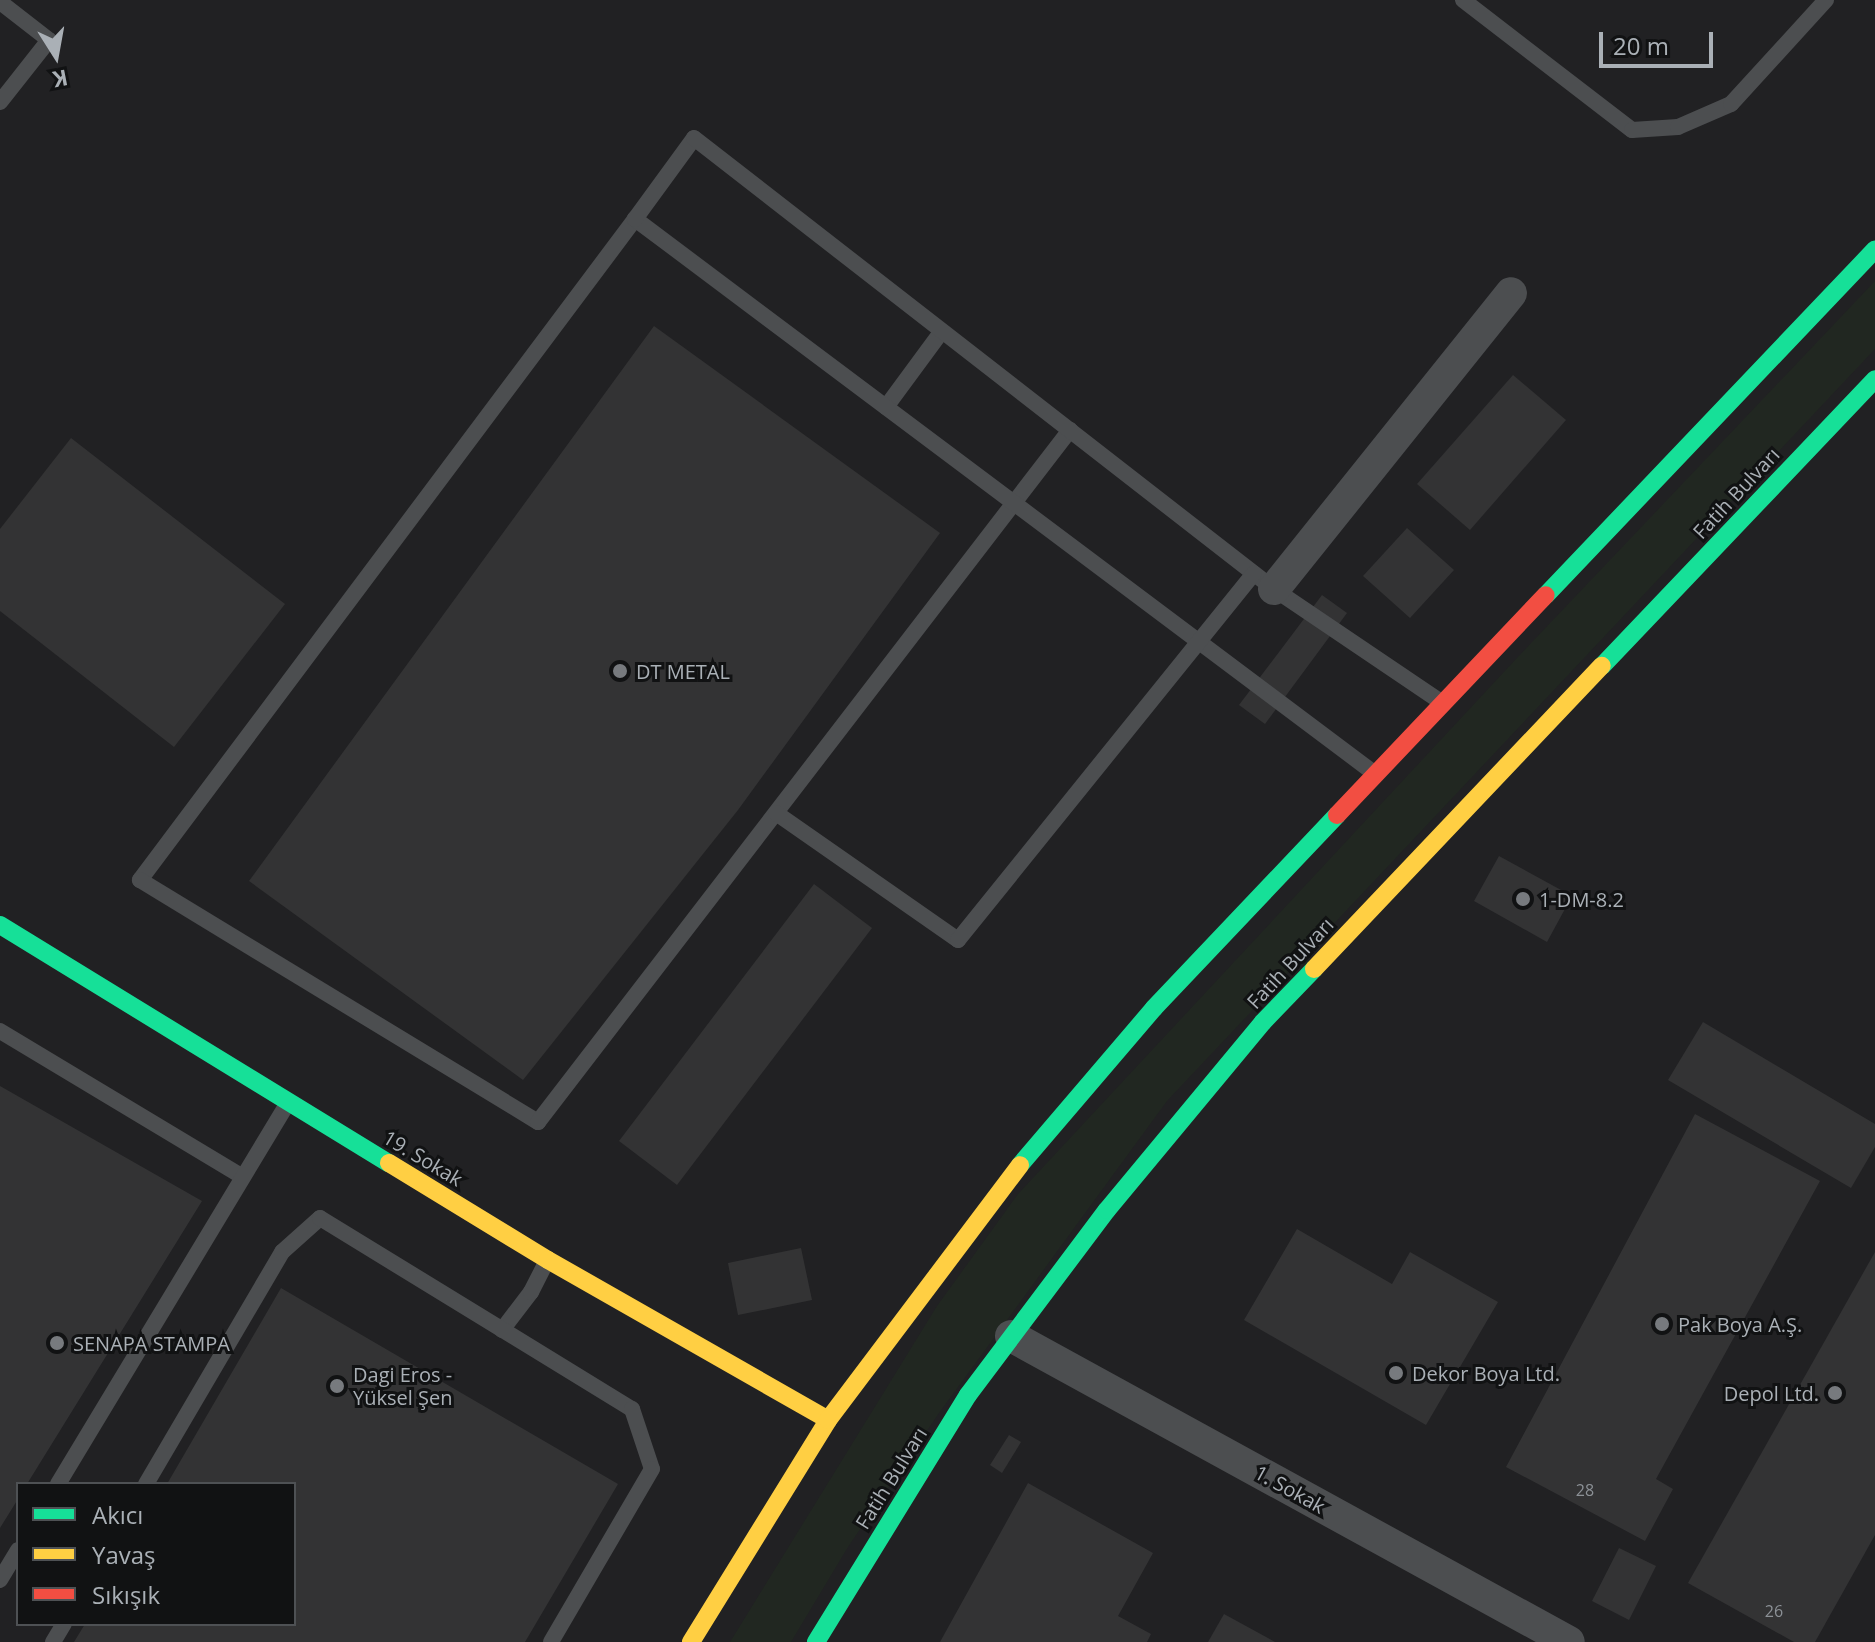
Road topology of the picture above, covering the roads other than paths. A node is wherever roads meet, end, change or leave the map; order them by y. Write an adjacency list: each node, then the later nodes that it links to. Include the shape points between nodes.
1 (1463, 0): 2 (lane, via 1632,130 1678,127 1731,104)
2 (1826, 0)
3 (0, 2): 4 (lane, via 49,40)
4 (0, 102)
5 (635, 219): 8 (lane, via 694,138); 10 (lane); 17 (lane, via 140,880 538,1122)
6 (1875, 250): 15 (main road)
7 (1511, 293): 13 (street)
8 (942, 331): 10 (lane); 11 (lane)
9 (1875, 379): 24 (main road, Fatih Bulvarı, via 1263,1022)
10 (886, 407): 12 (lane)
11 (1070, 430): 12 (lane); 13 (lane)
12 (1014, 502): 14 (lane); 17 (lane)
13 (1264, 581): 14 (lane); 15 (lane)
14 (1197, 639): 16 (lane); 17 (lane, via 958,940)
15 (1446, 705): 16 (main road)
16 (1377, 775): 25 (main road, via 1154,1008 999,1189)
17 (776, 813)
18 (0, 925): 20 (main road, 19. Sokak)
19 (0, 1031): 21 (lane)
20 (289, 1102): 21 (lane); 22 (main road, 19. Sokak)
21 (243, 1177): 26 (lane)
22 (548, 1260): 23 (lane); 25 (main road, 19. Sokak)
23 (502, 1330): 27 (lane, via 320,1218 282,1252); 30 (lane, via 632,1409 652,1469)
24 (1011, 1336): 32 (main road, Fatih Bulvarı, via 968,1395); 33 (street, 1. Sokak)
25 (828, 1420): 31 (main road)
26 (59, 1482)
27 (147, 1482)
28 (16, 1553): 29 (lane)
29 (0, 1580)
30 (551, 1642)
31 (691, 1642)
32 (816, 1642)
33 (1569, 1642)

